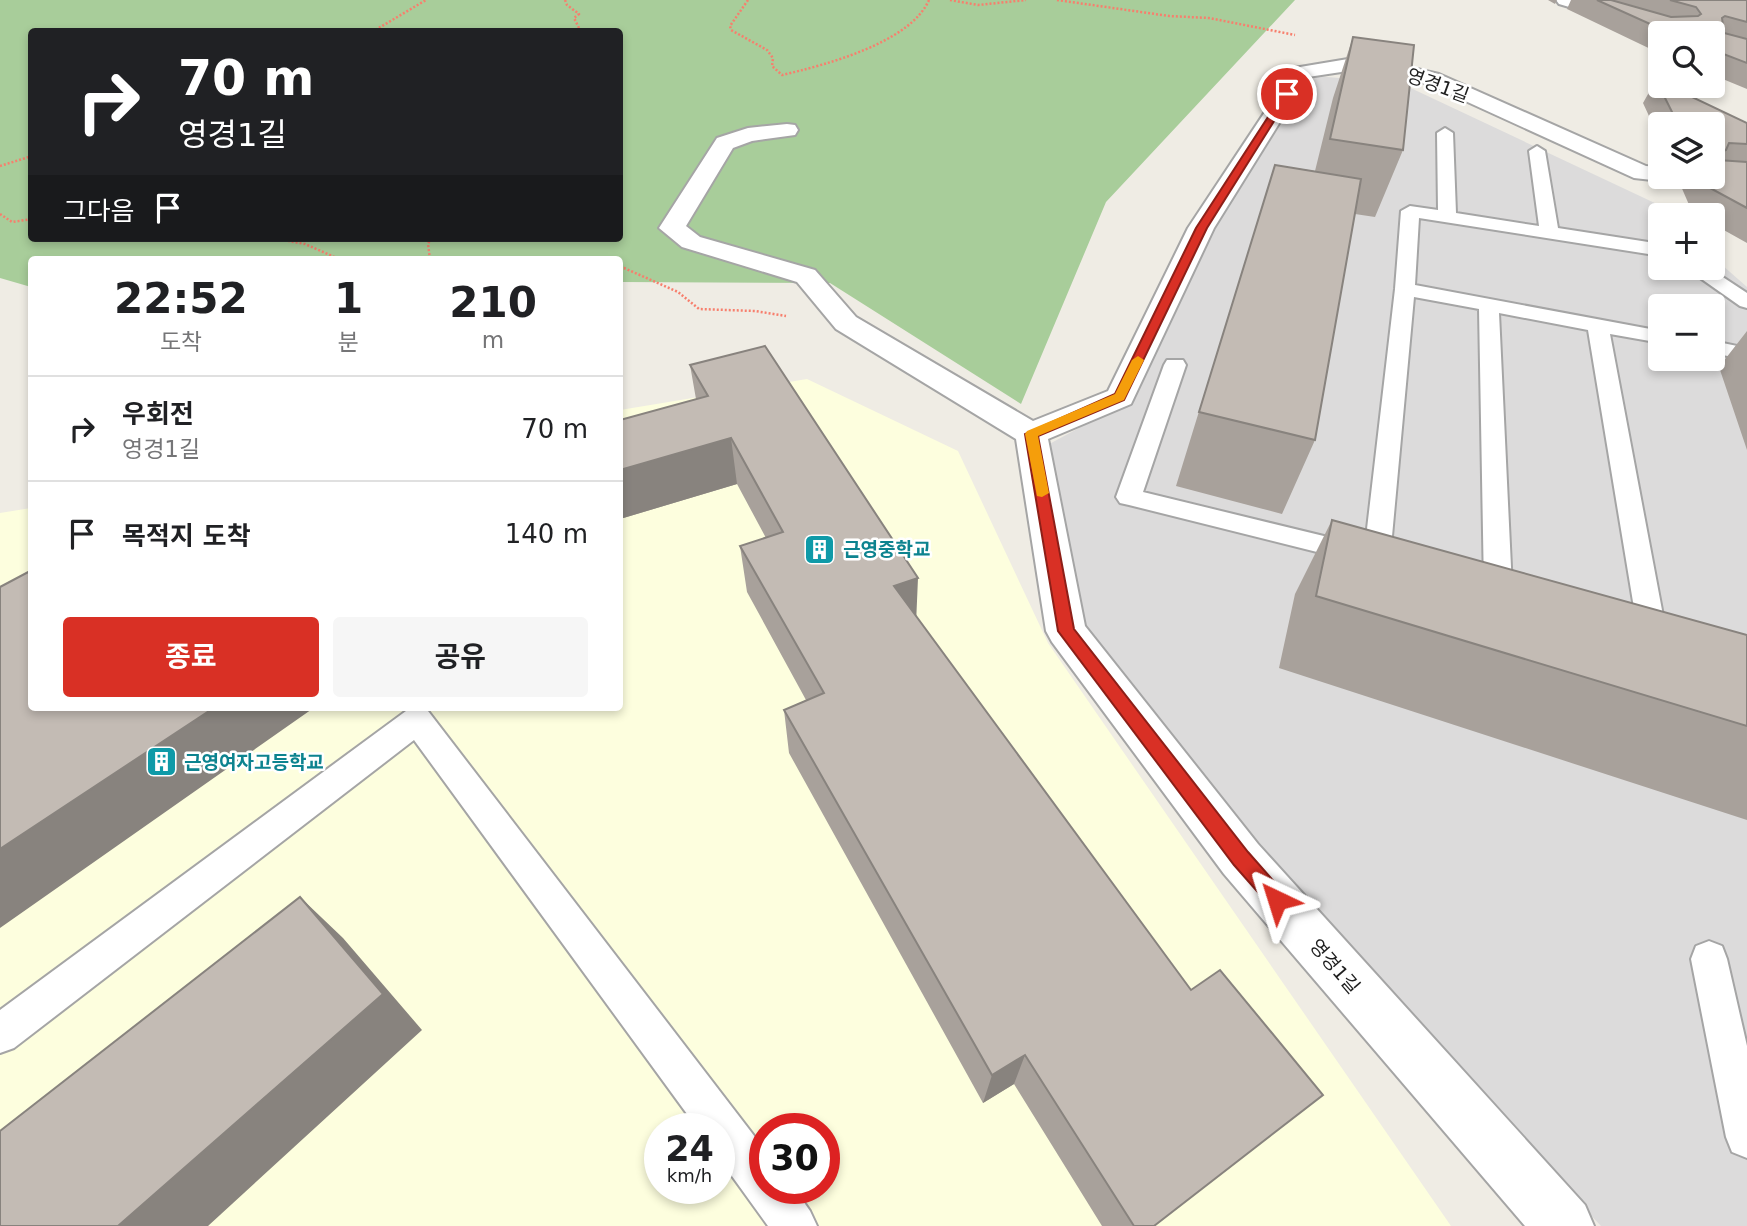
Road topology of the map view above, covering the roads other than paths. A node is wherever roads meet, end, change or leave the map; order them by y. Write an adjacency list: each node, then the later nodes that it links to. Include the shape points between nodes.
1 (1565, 0): 2 (street)
2 (1648, 24)
3 (787, 130): 19 (street, via 725,143 672,228 691,242 806,276 846,323)
4 (1445, 133): 7 (lane)
5 (1537, 151): 8 (lane)
6 (1648, 173): 19 (street, 영경1길, via 1432,78 1348,65 1301,72 1202,228 1120,397)
7 (1447, 216): 8 (lane); 11 (lane, via 1410,211)
8 (1549, 232): 9 (lane)
9 (1648, 248)
10 (1714, 280): 12 (lane)
11 (1405, 289): 13 (lane); 20 (lane)
12 (1747, 302)
13 (1489, 305): 14 (lane); 22 (lane, via 1511,591)
14 (1598, 325): 15 (lane); 23 (lane)
15 (1648, 335)
16 (1725, 349): 17 (lane)
17 (1747, 354)
18 (1175, 365): 20 (lane, via 1129,496)
19 (1031, 434): 30 (street, 영경1길, via 1066,631 1241,859)
20 (1377, 558): 21 (lane)
21 (1404, 564)
22 (1471, 581)
23 (1651, 626)
24 (1709, 959): 26 (lane)
25 (0, 1034): 27 (lane, via 417,720)
26 (1747, 1137)
27 (749, 1164)
28 (779, 1204): 29 (lane)
29 (795, 1226)
30 (1564, 1226)

